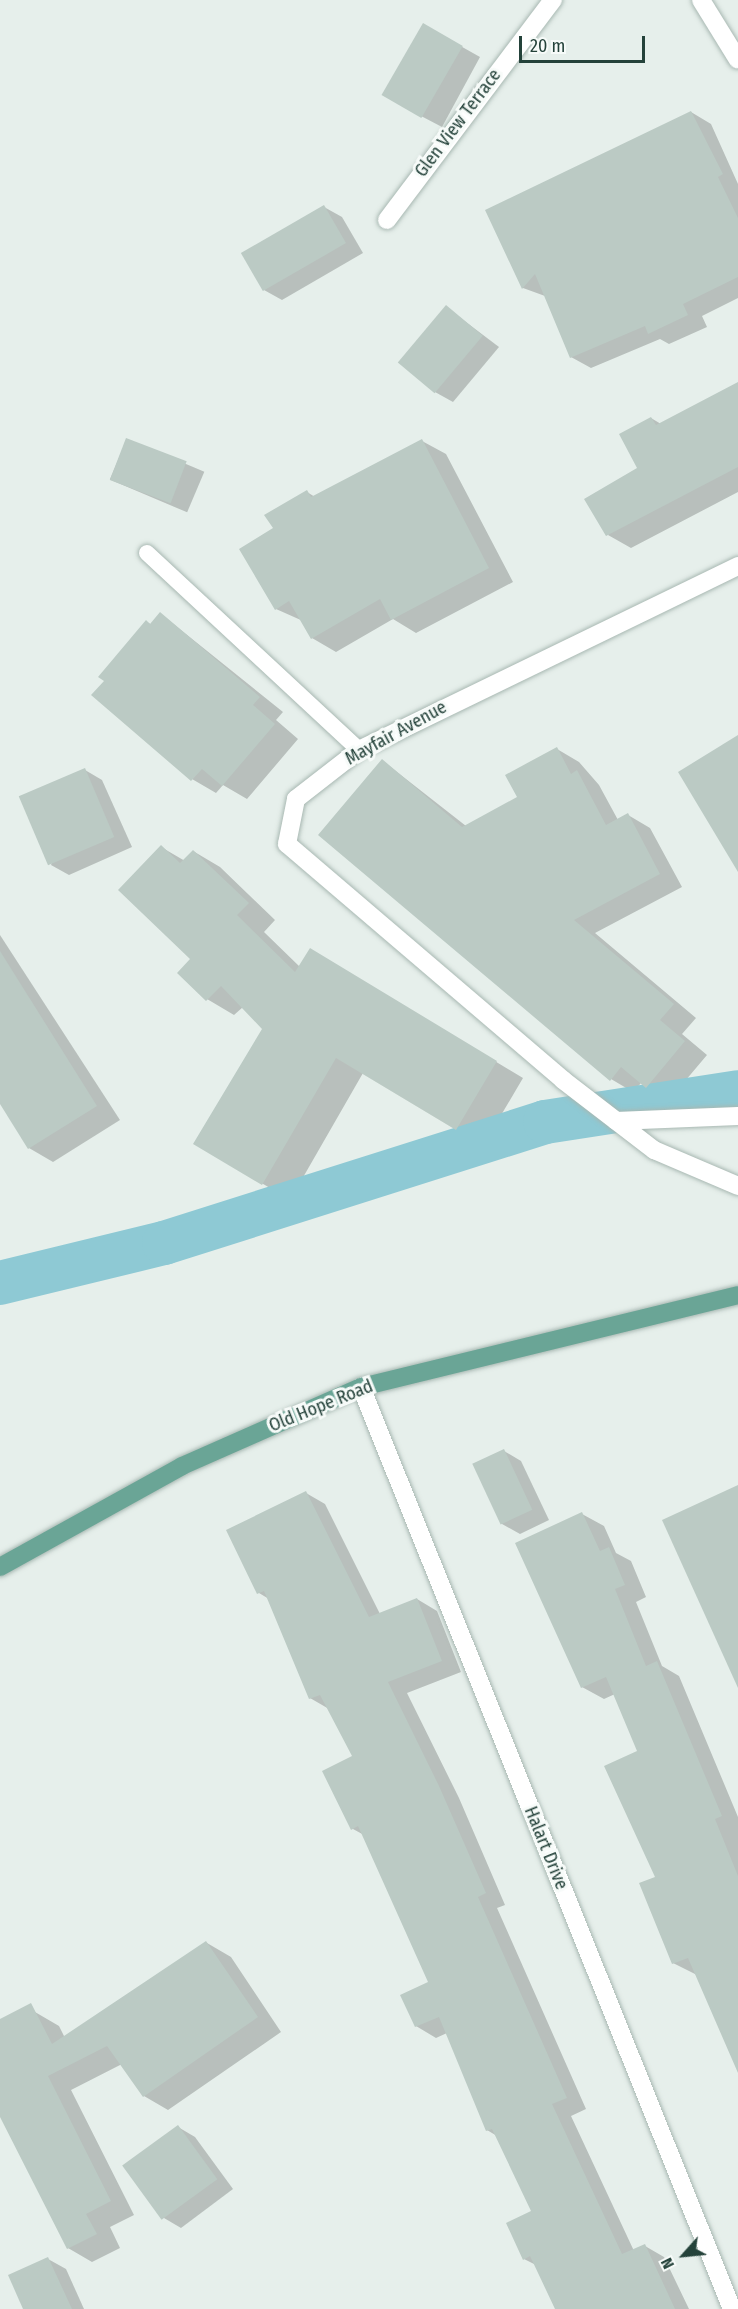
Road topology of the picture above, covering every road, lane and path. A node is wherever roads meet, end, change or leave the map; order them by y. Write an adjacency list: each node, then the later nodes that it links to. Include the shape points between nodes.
1 (553, 0): 4 (street, Glen View Terrace)
2 (701, 0): 3 (street)
3 (738, 60)
4 (387, 220)
5 (147, 553): 7 (lane)
6 (738, 566): 7 (street, Mayfair Avenue)
7 (359, 750): 9 (street, Mayfair Avenue, via 296,799 287,844)
8 (738, 1116): 9 (street)
9 (616, 1122): 10 (street, Mayfair Avenue, via 654,1150)
10 (738, 1186)
11 (738, 1295): 12 (main road, Old Hope Road)
12 (361, 1387): 13 (main road, Old Hope Road, via 182,1466); 14 (street, Halart Drive)
13 (0, 1567)
14 (732, 2309)

